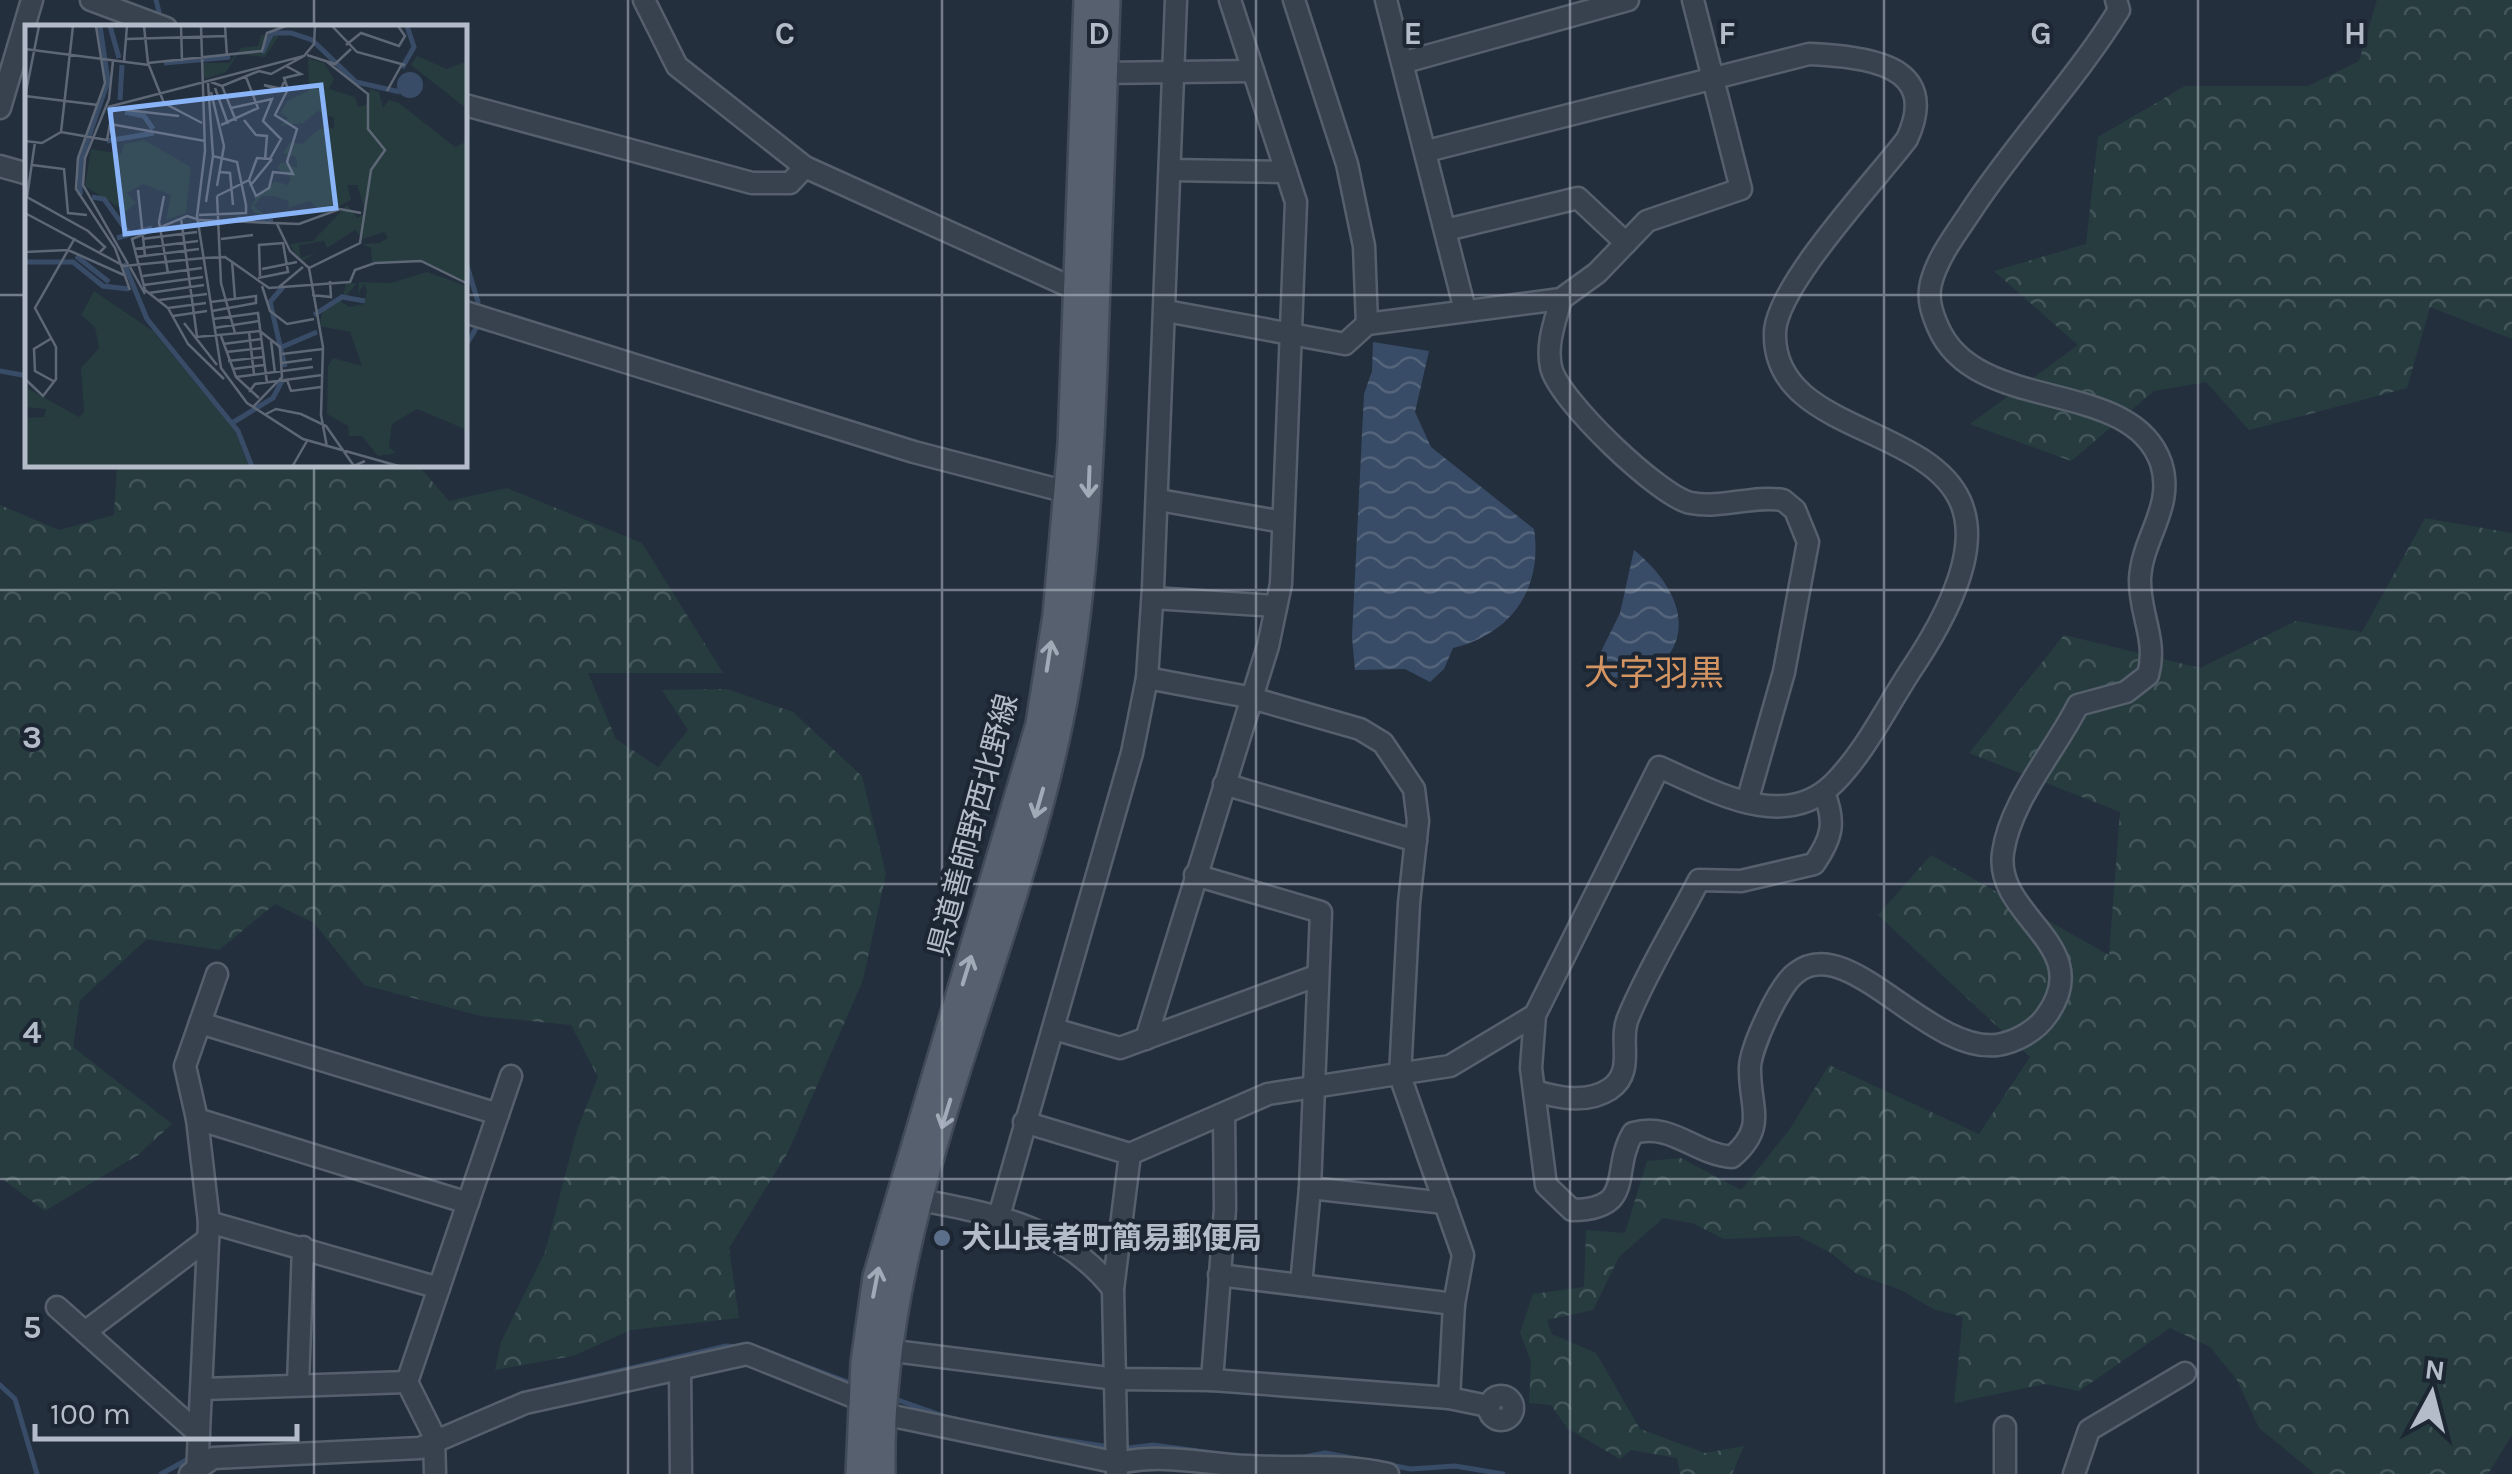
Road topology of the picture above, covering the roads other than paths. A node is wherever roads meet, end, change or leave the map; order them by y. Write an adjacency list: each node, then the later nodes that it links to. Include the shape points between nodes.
1 (32, 0): 20 (street)
2 (91, 0): 13 (street)
3 (644, 0): 23 (street, via 677,66)
4 (1087, 0): 29 (main road, 県道善師野西北野線)
5 (1107, 0): 17 (main road, 県道善師野西北野線)
6 (1176, 0): 16 (street)
7 (1230, 0): 15 (street)
8 (1294, 0): 34 (street, via 1347,164 1364,246)
9 (1386, 0): 14 (street)
10 (1628, 0): 14 (street)
11 (1694, 0): 18 (street)
12 (2116, 0): 57 (street, via 2119,10 2099,42 2000,168 1938,262 1930,288 1941,333 1975,369 2140,429 2161,463 2166,490 2140,574 2140,602 2153,641 2148,675 2126,692 2078,705 2024,799 2002,856 2008,887 2058,954 2055,1004 2041,1024 2018,1038 1968,1045 1842,964 1818,962 1794,973 1761,1035 1750,1064 1755,1128 1749,1142 1732,1157 1714,1156 1668,1130 1633,1132 1618,1192 1590,1210 1572,1210 1546,1185)
13 (158, 25)
14 (1404, 62): 21 (street)
15 (1254, 71): 16 (street); 25 (street)
16 (1174, 72): 17 (street); 24 (street)
17 (1104, 73): 29 (main road, 県道善師野西北野線)
18 (1714, 77): 21 (street); 28 (street, via 1741,189 1647,221); 44 (street, via 1809,54 1868,57 1906,78 1912,98 1914,124 1906,139 1806,268 1778,315 1776,342 1790,378 1816,407 1932,462 1954,492 1966,526 1966,552 1962,582 1944,619)
19 (468, 105): 23 (street, via 752,183 790,183)
20 (0, 108)
21 (1427, 150): 27 (street)
22 (0, 166): 26 (street)
23 (805, 167): 29 (street)
24 (1171, 170): 25 (street); 32 (street)
25 (1286, 172): 35 (street, via 1296,202)
26 (25, 173)
27 (1446, 230): 28 (street, via 1578,198); 31 (street)
28 (1626, 243): 30 (street)
29 (1087, 295): 36 (main road, 県道善師野西北野線); 64 (main road, 県道善師野西北野線, one-way to 64, via 1082,582 1060,720)
30 (1561, 299): 31 (street); 45 (street, via 1550,366 1578,413 1672,498 1716,505 1782,500 1803,526 1808,542 1784,672)
31 (1466, 310): 34 (street)
32 (1166, 311): 35 (street); 37 (street)
33 (468, 313): 36 (street, via 914,452)
34 (1367, 324): 35 (street, via 1345,344)
35 (1288, 336): 38 (street)
36 (1067, 492): 64 (main road, 県道善師野西北野線, one-way to 36, via 1039,724)
37 (1158, 500): 38 (street); 39 (street)
38 (1282, 522): 40 (street)
39 (1153, 598): 40 (street); 41 (street)
40 (1276, 606): 42 (street)
41 (1146, 678): 42 (street); 52 (street, via 1132,753)
42 (1248, 697): 43 (street); 46 (street, via 1339,722 1383,742 1414,788)
43 (1224, 784): 46 (street); 47 (street)
44 (1824, 794): 45 (street, via 1789,808); 57 (street, via 1834,817 1830,842 1814,864 1741,881 1700,880 1626,1022 1625,1070 1612,1088 1590,1098)
45 (1747, 802): 50 (street, via 1660,767)
46 (1416, 840): 55 (street)
47 (1195, 876): 49 (street, via 1321,912); 53 (street)
48 (217, 974): 51 (street)
49 (1316, 976): 53 (street); 56 (street)
50 (1535, 1015): 55 (street, via 1450,1066); 57 (street)
51 (200, 1023): 58 (street); 60 (street, via 186,1066)
52 (1054, 1029): 53 (street, via 1120,1048); 61 (street)
53 (1146, 1039)
54 (511, 1076): 58 (street)
55 (1400, 1076): 56 (street); 66 (street)
56 (1315, 1085): 59 (street, via 1268,1094); 63 (street)
57 (1535, 1091)
58 (498, 1114): 65 (street)
59 (1224, 1115): 62 (street); 70 (street)
60 (197, 1120): 65 (street); 68 (street)
61 (1024, 1122): 62 (street); 67 (street)
62 (1130, 1154): 73 (street)
63 (1310, 1188): 66 (street); 71 (street)
64 (909, 1198): 67 (street); 85 (main road, 県道善師野西北野線, via 876,1276)
65 (468, 1203): 72 (street)
66 (1445, 1203): 74 (street, via 1464,1255)
67 (999, 1216): 73 (street, via 1063,1244)
68 (208, 1230): 69 (street); 76 (street); 84 (street)
69 (303, 1246): 72 (street); 83 (street)
70 (1219, 1276): 71 (street); 81 (street)
71 (1301, 1286): 74 (street)
72 (438, 1288): 82 (street)
73 (1113, 1289): 80 (street)
74 (1454, 1304): 86 (street)
75 (57, 1307): 76 (street)
76 (85, 1332): 90 (street)
77 (894, 1351): 80 (street)
78 (680, 1369): 85 (street, via 747,1354); 89 (street, via 525,1402); 93 (street)
79 (2186, 1373): 98 (street, via 2089,1430)
80 (1116, 1379): 81 (street); 91 (street)
81 (1212, 1380): 86 (street)
82 (407, 1382): 83 (street); 89 (street)
83 (298, 1384): 84 (street)
84 (202, 1389): 90 (street)
85 (873, 1396): 91 (street); 94 (main road, 県道善師野西北野線); 95 (main road, 県道善師野西北野線)
86 (1450, 1398): 87 (street)
87 (1488, 1406)
88 (2004, 1427): 97 (street)
89 (432, 1435): 90 (street, via 420,1448); 92 (street)
90 (197, 1460)
91 (1118, 1468): 96 (street, via 1155,1455 1244,1466 1346,1464)
92 (435, 1474)
93 (681, 1474)
94 (858, 1474)
95 (882, 1474)
96 (1388, 1474)
97 (2006, 1474)
98 (2074, 1474)

